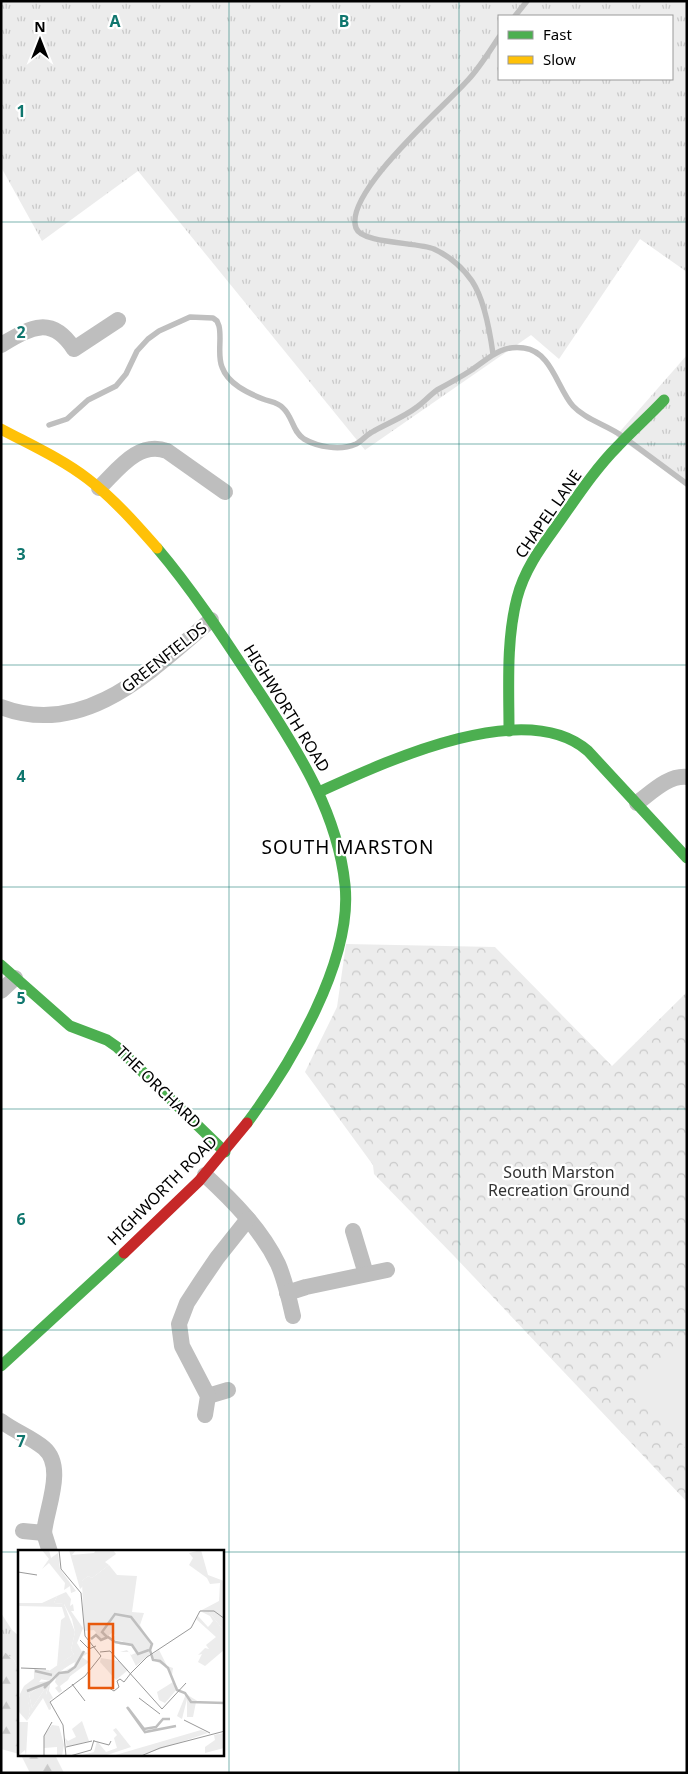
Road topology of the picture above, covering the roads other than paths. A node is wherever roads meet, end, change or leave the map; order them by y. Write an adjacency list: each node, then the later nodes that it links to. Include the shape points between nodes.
1 (118, 320): 2 (street, via 74,349 58,332 40,327 24,331)
2 (1, 345)
3 (664, 400): 9 (street, CHAPEL LANE, via 618,447 530,564 516,604 511,634)
4 (1, 429): 5 (street, HIGHWORTH ROAD, via 52,455)
5 (99, 488): 6 (street, via 131,457 157,448); 7 (street, HIGHWORTH ROAD, via 142,532)
6 (226, 492)
7 (211, 620): 8 (street, GREENFIELDS, via 148,673 88,708 36,716); 11 (street, HIGHWORTH ROAD, via 302,758)
8 (1, 707)
9 (509, 731): 11 (street, via 429,747); 12 (street, via 547,730 575,741)
10 (687, 777): 12 (street, via 672,778)
11 (319, 792): 17 (street, HIGHWORTH ROAD, via 337,845 345,887 343,924 335,960 296,1047)
12 (636, 803): 13 (street)
13 (687, 858)
14 (1, 965): 15 (street, THE ORCHARD)
15 (15, 978): 16 (street); 17 (street, THE ORCHARD, via 70,1026 117,1047)
16 (1, 991)
17 (226, 1152): 18 (street, HIGHWORTH ROAD)
18 (205, 1175): 19 (street); 25 (street, HIGHWORTH ROAD)
19 (248, 1219): 23 (street, via 275,1259); 27 (street, via 187,1303 180,1324 182,1346)
20 (353, 1231): 22 (street)
21 (387, 1270): 22 (street)
22 (366, 1274): 23 (street)
23 (287, 1293): 24 (street)
24 (293, 1316)
25 (1, 1366)
26 (228, 1390): 27 (street)
27 (208, 1396): 28 (street)
28 (205, 1415)
29 (1, 1421): 31 (street, via 43,1447 52,1462 54,1484)
30 (23, 1531): 31 (street)
31 (44, 1533): 32 (street)
32 (49, 1550)

